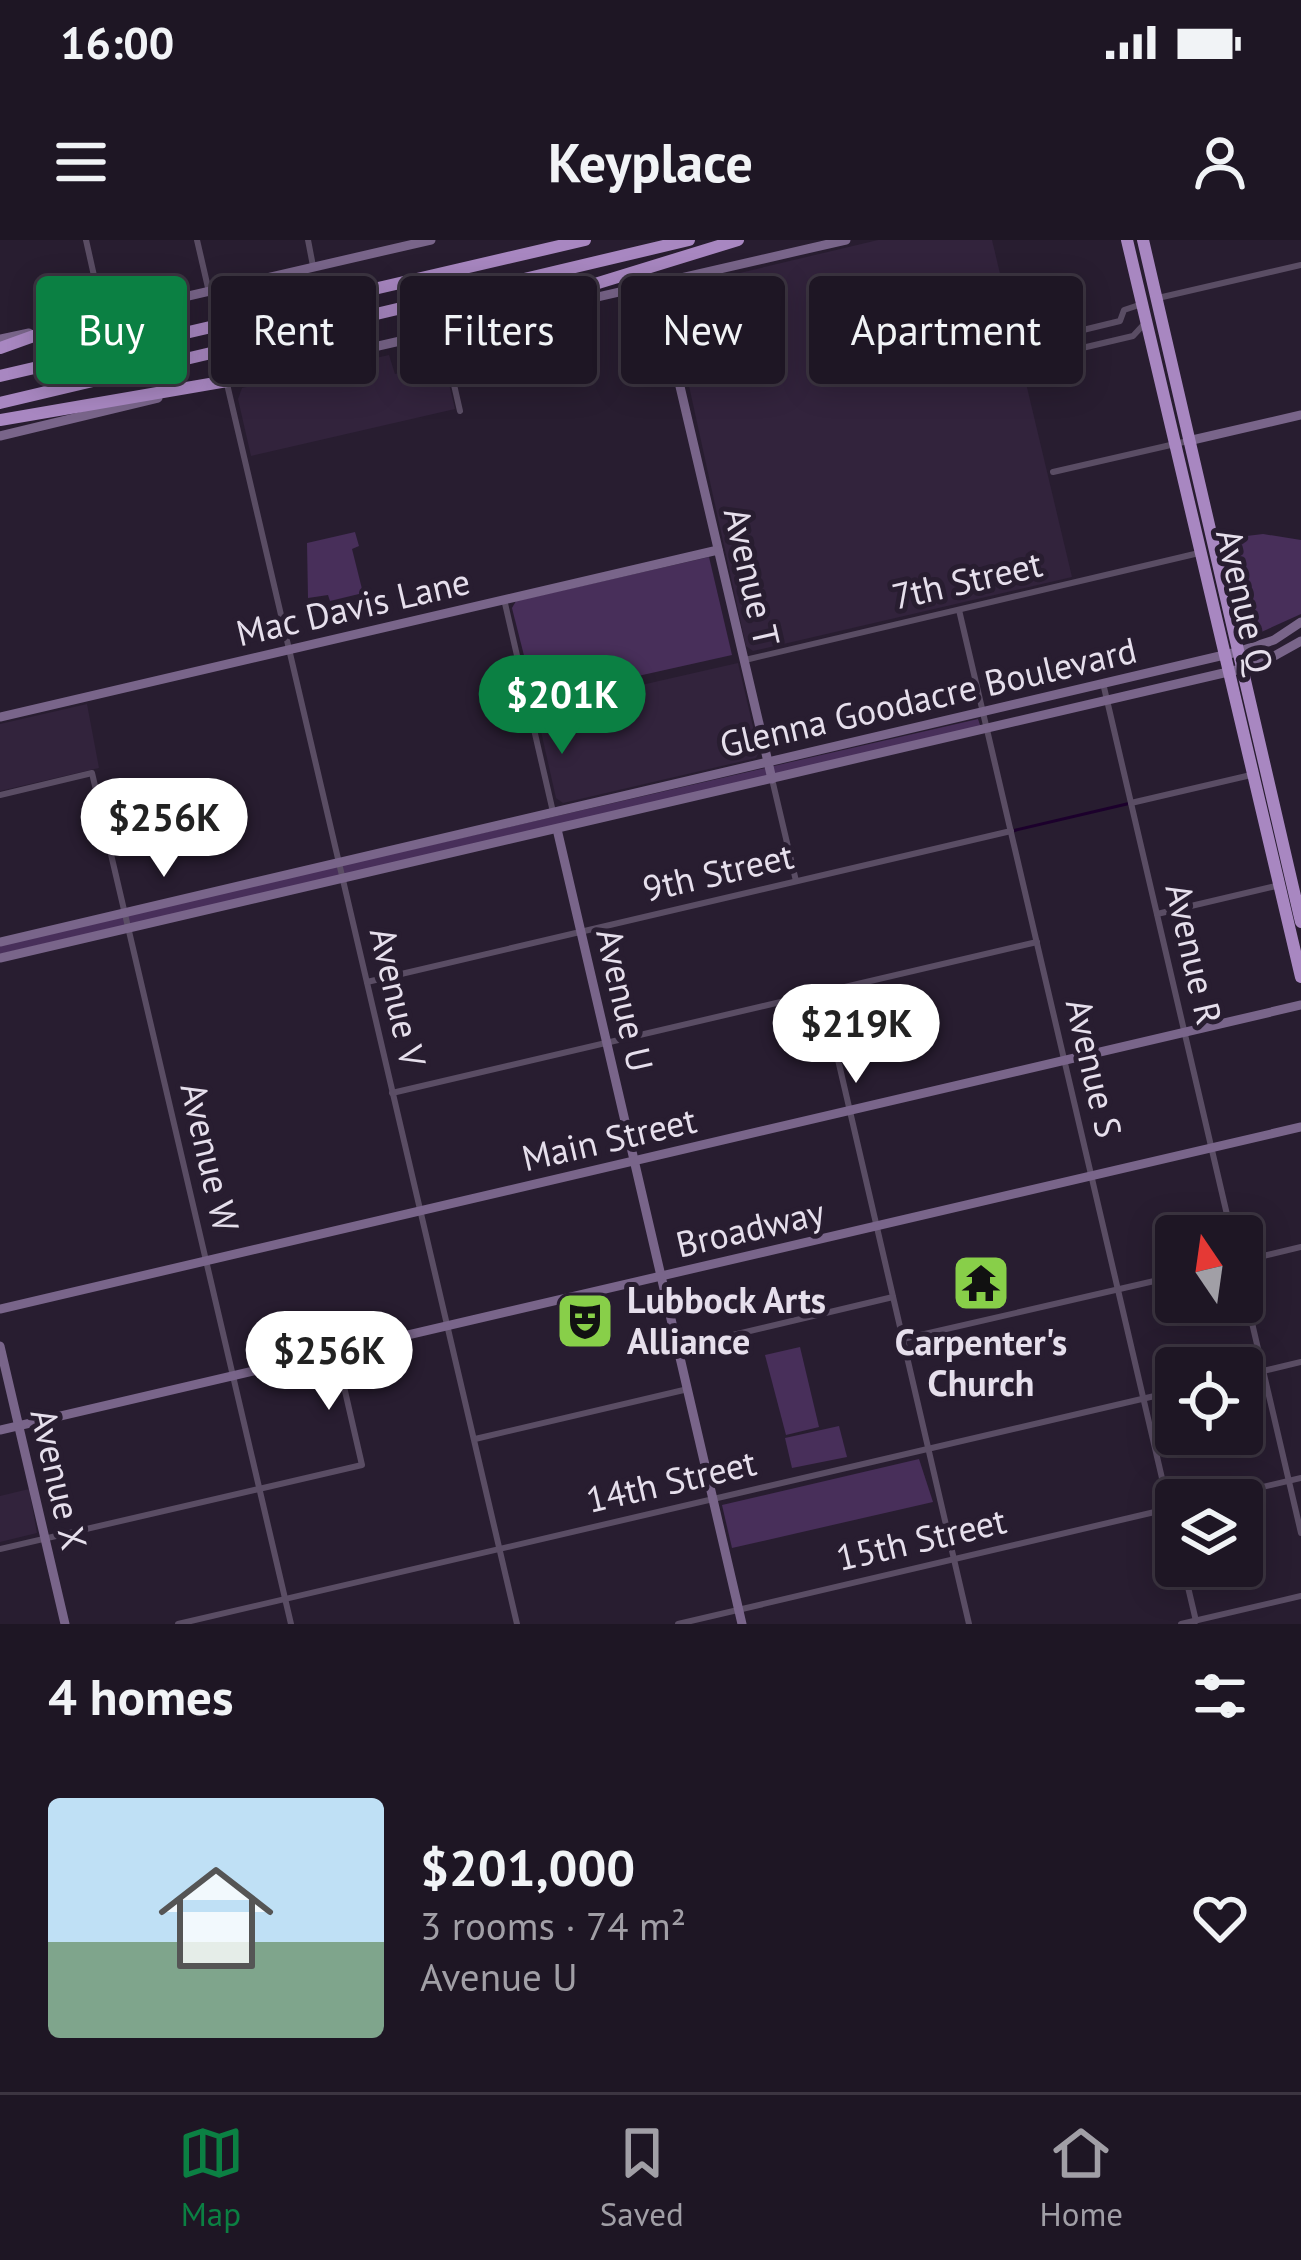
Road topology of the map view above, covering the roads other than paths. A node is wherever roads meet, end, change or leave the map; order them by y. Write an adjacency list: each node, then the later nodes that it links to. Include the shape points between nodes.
1 (86, 240): 13 (street)
2 (197, 240): 16 (street)
3 (308, 240): 12 (street)
4 (431, 240): 12 (street)
5 (585, 240): 26 (highway)
6 (689, 240): 32 (highway)
7 (738, 240): 15 (highway)
8 (847, 240): 14 (street)
9 (1127, 240): 18 (highway, Avenue Q)
10 (1143, 240): 18 (highway, Avenue Q)
11 (1301, 265): 18 (street)
12 (314, 267): 16 (street)
13 (94, 276)
14 (691, 276)
15 (597, 284)
16 (209, 292): 17 (street)
17 (187, 297)
18 (1149, 301): 19 (highway, Avenue Q); 20 (street, via 1124,310 1120,321); 37 (highway, Avenue Q)
19 (1147, 321): 22 (street); 24 (highway, Avenue Q)
20 (1083, 330)
21 (36, 333): 23 (highway)
22 (1133, 336): 24 (street); 25 (street)
23 (0, 344)
24 (1153, 344): 37 (highway, Avenue Q)
25 (1083, 348)
26 (0, 376)
27 (211, 384): 35 (highway)
28 (214, 384): 36 (street)
29 (227, 384): 45 (street, Avenue V)
30 (454, 384): 33 (street)
31 (679, 384): 39 (street, Avenue T)
32 (0, 403)
33 (460, 411)
34 (1301, 415): 37 (street)
35 (0, 420)
36 (0, 436)
37 (1183, 442): 38 (street); 40 (highway, Avenue Q); 46 (highway, Avenue Q)
38 (1053, 472)
39 (718, 550): 41 (street, Mac Davis Lane); 47 (street, Avenue T)
40 (1203, 553): 42 (street, 7th Street); 46 (highway, Avenue Q)
41 (504, 599): 45 (street, Mac Davis Lane); 59 (street, Avenue U)
42 (959, 610): 47 (street, 7th Street); 51 (street, Avenue S)
43 (1301, 622): 46 (street, Glenna Goodacre Boulevard)
44 (1301, 641): 48 (street, Glenna Goodacre Boulevard)
45 (289, 649): 52 (street, Mac Davis Lane); 62 (street, Avenue V)
46 (1232, 654): 48 (highway, Avenue Q); 49 (street, Glenna Goodacre Boulevard)
47 (744, 660): 54 (street, Avenue T)
48 (1236, 670): 50 (street, Glenna Goodacre Boulevard); 55 (highway, Avenue Q); 65 (highway, Avenue Q)
49 (1103, 683): 50 (street, Avenue R); 51 (street, Glenna Goodacre Boulevard)
50 (1107, 701): 53 (street, Glenna Goodacre Boulevard); 58 (street, Avenue R)
51 (983, 712): 53 (street, Avenue S); 54 (street, Glenna Goodacre Boulevard)
52 (0, 716)
53 (987, 729): 56 (street, Glenna Goodacre Boulevard); 61 (street, Avenue S)
54 (768, 762): 56 (street, Avenue T); 59 (street, Glenna Goodacre Boulevard)
55 (1254, 775): 58 (street); 65 (highway, Avenue Q, via 1268,834)
56 (772, 779): 60 (street, Glenna Goodacre Boulevard); 64 (street, Avenue T)
57 (0, 795): 66 (street, Avenue W, via 92,773)
58 (1131, 803): 67 (street, Avenue R)
59 (554, 812): 60 (street, Avenue U); 62 (street, Glenna Goodacre Boulevard)
60 (557, 829): 63 (street, Glenna Goodacre Boulevard); 70 (street, Avenue U)
61 (1011, 831): 64 (street, 9th Street); 72 (street, Avenue S)
62 (339, 862): 63 (street, Avenue V); 66 (street, Glenna Goodacre Boulevard)
63 (343, 879): 69 (street, Glenna Goodacre Boulevard); 75 (street, Avenue V)
64 (796, 882): 70 (street, 9th Street)
65 (1291, 882): 67 (street); 68 (highway, Avenue Q); 74 (highway, Avenue Q)
66 (125, 913): 69 (street, Avenue W); 71 (street, Glenna Goodacre Boulevard)
67 (1156, 914): 77 (street, Avenue R)
68 (1301, 923)
69 (129, 928): 73 (street, Glenna Goodacre Boulevard); 92 (street, Avenue W)
70 (581, 932): 75 (street, 9th Street); 78 (street, Avenue U)
71 (0, 942)
72 (1036, 942): 78 (street); 80 (street, Avenue S)
73 (0, 958)
74 (1301, 977)
75 (367, 982): 81 (street, Avenue V)
76 (1301, 1005): 77 (street, Main Street)
77 (1184, 1033): 80 (street, Main Street); 84 (street, Avenue R)
78 (607, 1042): 81 (street); 85 (street, Avenue U)
79 (836, 1051): 82 (street)
80 (1064, 1060): 82 (street, Main Street); 86 (street, Avenue S)
81 (392, 1093): 87 (street, Avenue V)
82 (849, 1111): 85 (street, Main Street); 89 (street)
83 (1301, 1127): 84 (street, Broadway)
84 (1211, 1148): 86 (street, Broadway); 88 (street, Avenue R)
85 (634, 1161): 87 (street, Main Street); 93 (street, Avenue U)
86 (1091, 1176): 89 (street, Broadway); 95 (street, Avenue S)
87 (421, 1210): 92 (street, Main Street); 98 (street, Avenue V)
88 (1227, 1215)
89 (876, 1226): 93 (street, Broadway); 96 (street)
90 (1301, 1247): 91 (street)
91 (1263, 1256)
92 (206, 1261): 97 (street, Main Street); 105 (street, Avenue W)
93 (662, 1276): 98 (street, Broadway); 101 (street, Avenue U)
94 (1155, 1281): 95 (street)
95 (1118, 1289): 99 (street); 108 (street, Avenue S)
96 (893, 1297): 99 (street); 101 (street)
97 (0, 1309)
98 (448, 1326): 102 (street, Broadway); 111 (street, Avenue V)
99 (903, 1339): 112 (street)
100 (0, 1346): 109 (street, Avenue X)
101 (678, 1348): 106 (street, Avenue U)
102 (336, 1352): 105 (street, Broadway); 117 (street, via 362,1465)
103 (1301, 1362): 104 (street)
104 (1263, 1371): 115 (street)
105 (233, 1376): 109 (street, Broadway); 117 (street, Avenue W)
106 (688, 1389): 111 (street); 118 (street, Avenue U)
107 (1155, 1396): 108 (street, 14th Street)
108 (1144, 1399): 112 (street, 14th Street); 114 (street, Avenue S)
109 (19, 1426): 110 (street, Broadway); 121 (street, Avenue X)
110 (0, 1430)
111 (474, 1439): 123 (street, Avenue V)
112 (928, 1449): 118 (street, 14th Street); 124 (street)
113 (1301, 1478): 115 (street)
114 (1165, 1479)
115 (1289, 1481): 116 (street); 120 (street)
116 (1263, 1487)
117 (259, 1489): 121 (street); 127 (street, Avenue W)
118 (713, 1499): 123 (street, 14th Street); 128 (street, Avenue U)
119 (1155, 1512): 124 (street, 15th Street)
120 (1301, 1533)
121 (45, 1538): 122 (street); 130 (street, Avenue X)
122 (0, 1549)
123 (500, 1549): 127 (street, 14th Street); 133 (street, Avenue V)
124 (954, 1559): 128 (street, 15th Street); 136 (street)
125 (1188, 1587): 129 (street)
126 (1301, 1596): 129 (street)
127 (285, 1599): 131 (street, 14th Street); 132 (street, Avenue W)
128 (739, 1610): 134 (street, 15th Street); 135 (street, Avenue U)
129 (1196, 1622): 137 (street)
130 (65, 1624)
131 (178, 1624)
132 (291, 1624)
133 (517, 1624)
134 (678, 1624)
135 (742, 1624)
136 (969, 1624)
137 (1181, 1624)

